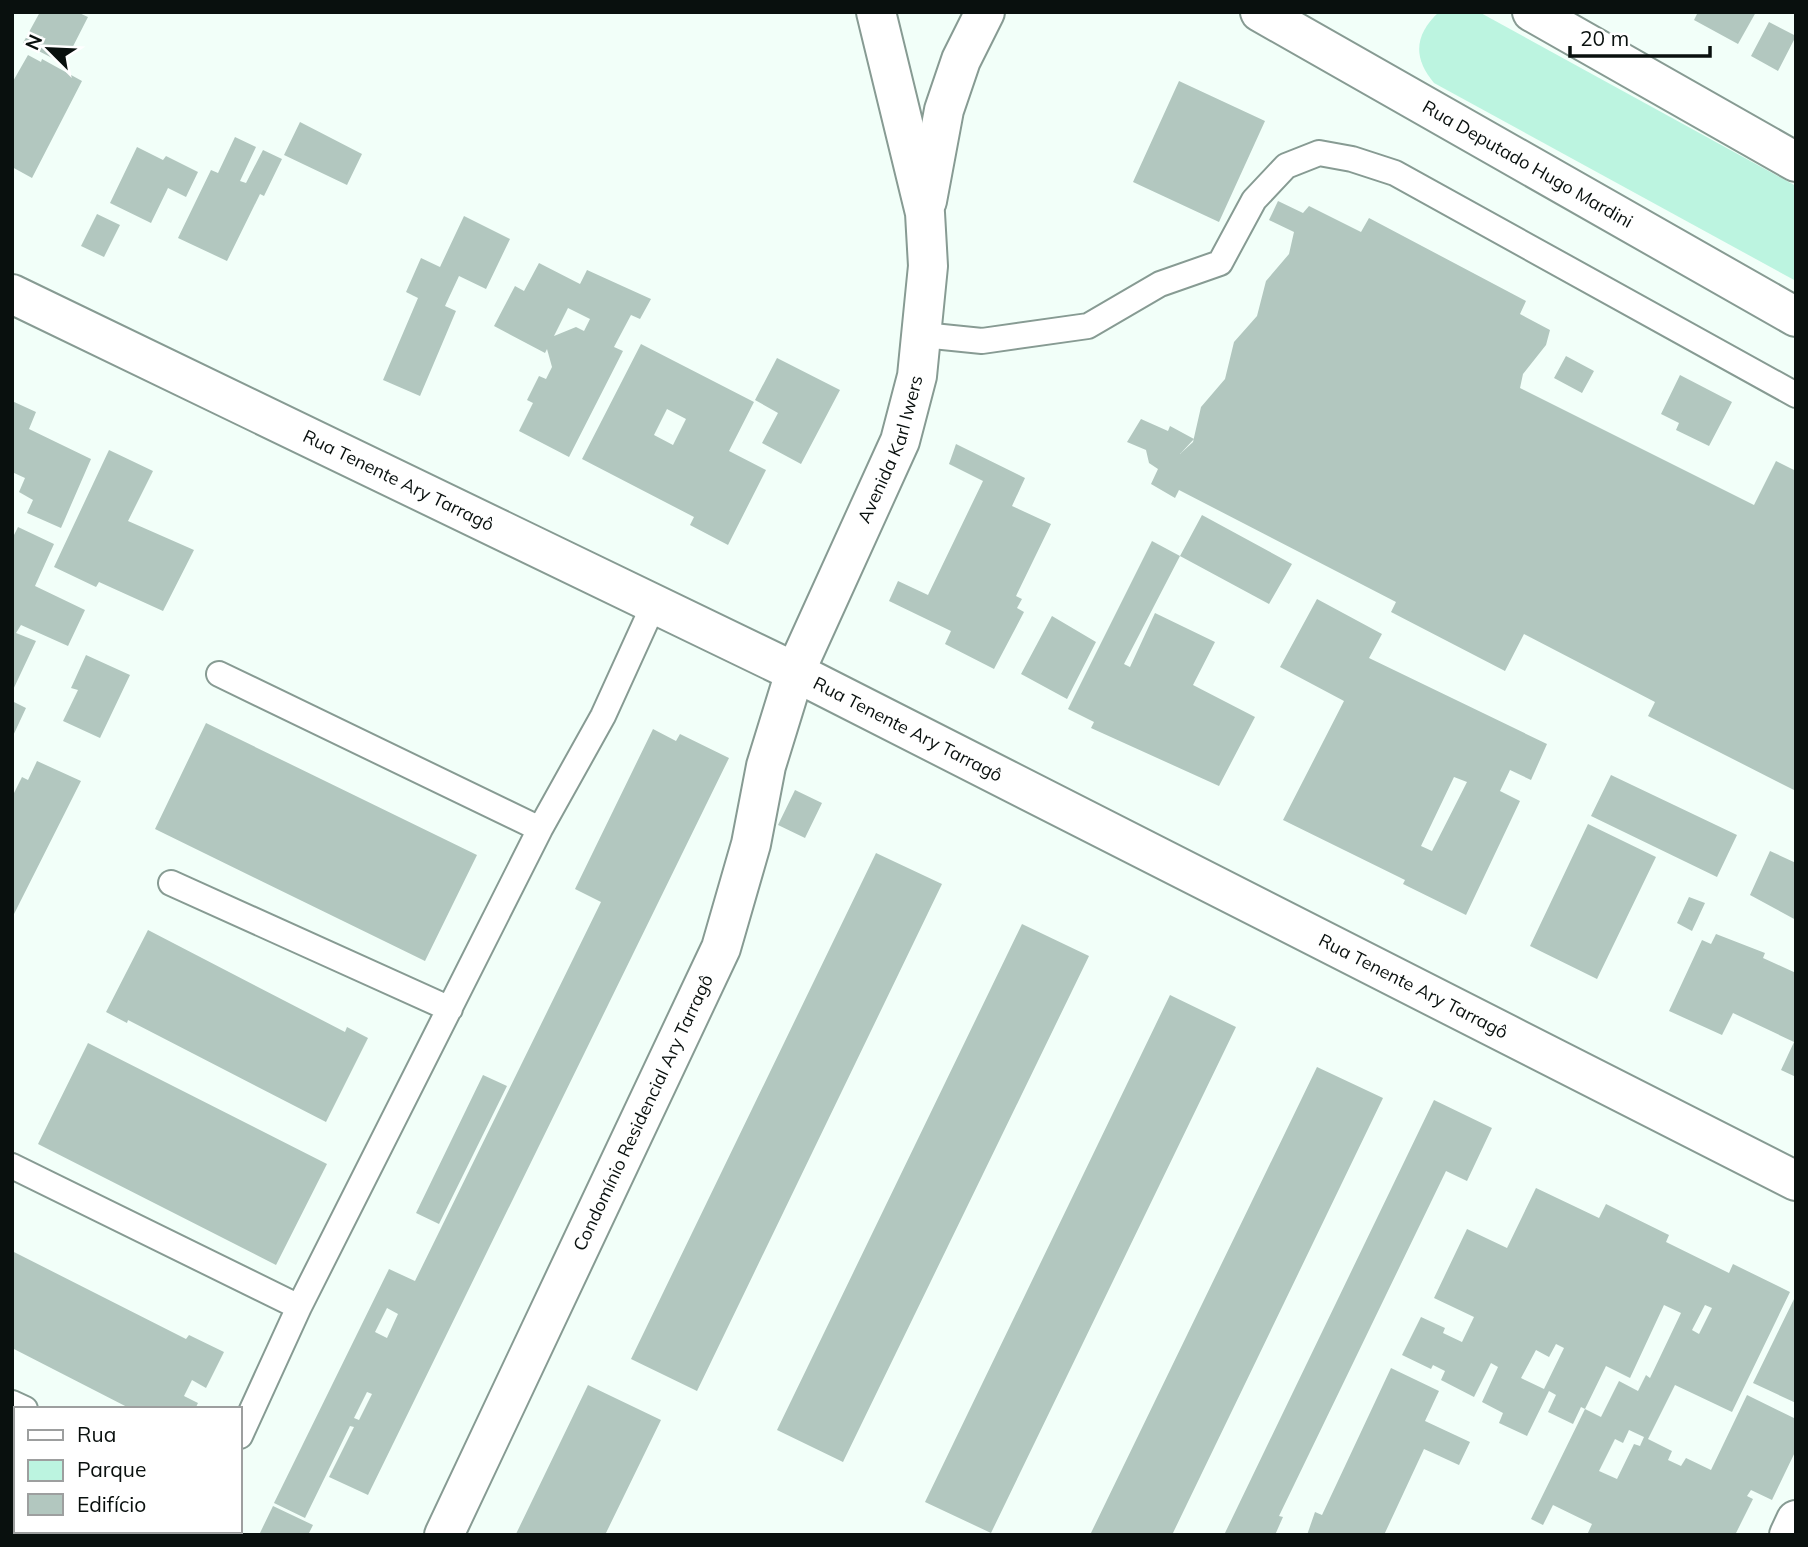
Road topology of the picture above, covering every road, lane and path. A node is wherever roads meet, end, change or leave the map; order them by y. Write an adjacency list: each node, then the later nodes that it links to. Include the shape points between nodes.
1 (876, 12): 6 (street, Avenida Karl Iwers)
2 (985, 12): 6 (street, Avenida Karl Iwers, via 961,60 944,110)
3 (1532, 12): 5 (street)
4 (1269, 14): 8 (street, Rua Deputado Hugo Mardini)
5 (1796, 162)
6 (925, 213): 9 (street, Avenida Karl Iwers, via 929,267)
7 (12, 294): 11 (street, Rua Tenente Ary Tarragô)
8 (1796, 317)
9 (923, 335): 10 (lane, via 982,341 1088,326 1160,284 1220,263 1254,200 1286,166 1319,153 1395,173); 12 (street, Avenida Karl Iwers, via 900,441)
10 (1796, 395)
11 (654, 604): 12 (street, Rua Tenente Ary Tarragô); 14 (lane, via 603,716)
12 (795, 672): 18 (street, Rua Tenente Ary Tarragô); 22 (street, Condomínio Residencial Ary Tarragô, via 766,766 751,844 721,948)
13 (219, 674): 14 (lane)
14 (540, 829): 16 (lane)
15 (171, 883): 16 (lane)
16 (450, 1009): 19 (lane)
17 (12, 1166): 19 (lane)
18 (1796, 1181)
19 (299, 1307): 20 (lane)
20 (242, 1432)
21 (1796, 1520): 23 (street)
22 (444, 1535)
23 (1789, 1535)

